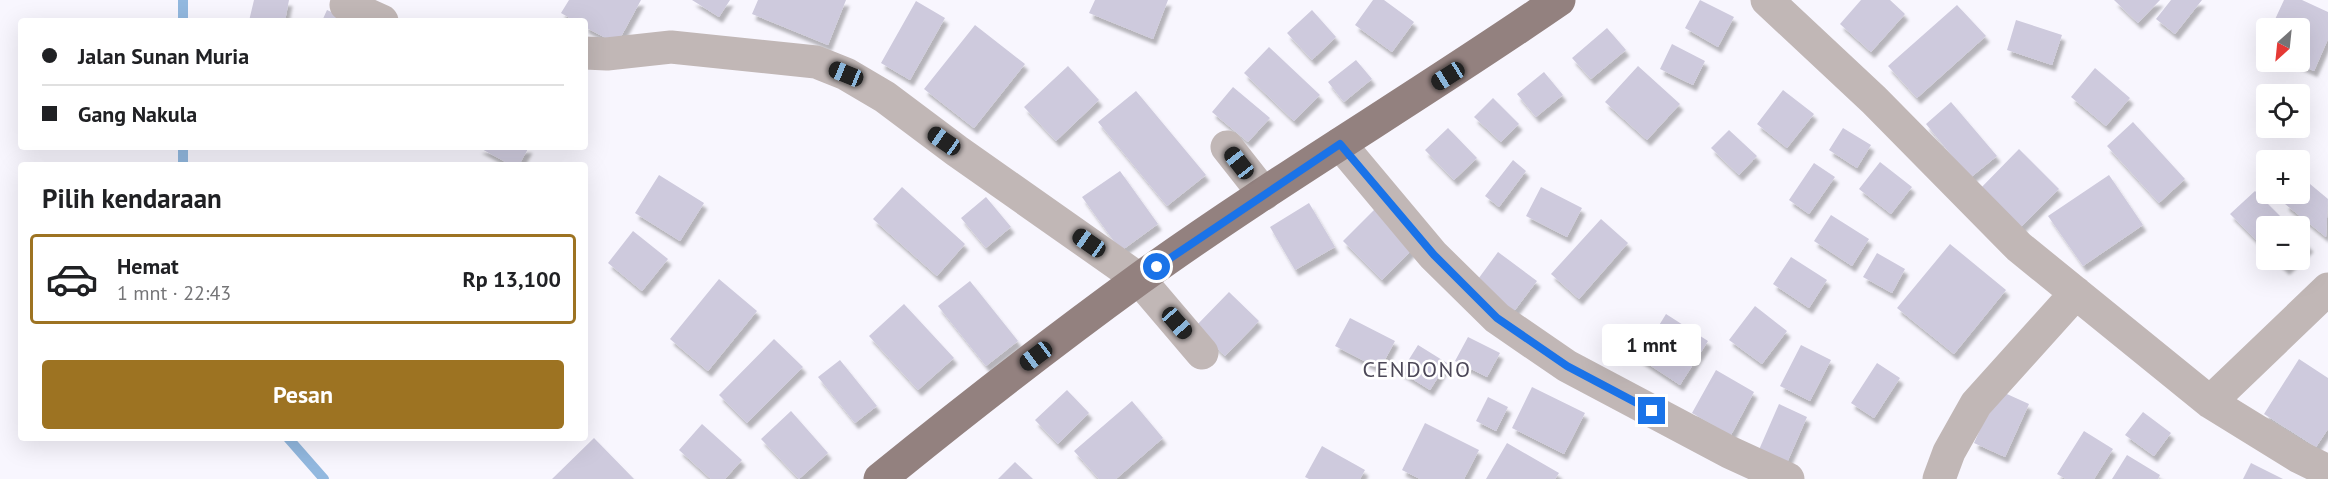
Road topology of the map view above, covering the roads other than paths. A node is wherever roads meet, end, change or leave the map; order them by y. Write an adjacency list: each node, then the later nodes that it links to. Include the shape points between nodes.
1 (1559, 0): 6 (main road)
2 (1767, 0): 11 (street, via 1874,100 2019,247)
3 (346, 5): 4 (street)
4 (375, 18)
5 (588, 53): 9 (street, via 671,47 816,62 836,70 885,97)
6 (1340, 144): 8 (main road); 16 (street, via 1434,255 1497,318 1567,366)
7 (1227, 147): 8 (street)
8 (1264, 194): 9 (main road)
9 (1139, 279): 12 (street); 15 (main road)
10 (2328, 289): 13 (street)
11 (2076, 293): 13 (street); 17 (street, via 1976,404)
12 (1202, 353)
13 (2210, 402): 14 (street)
14 (2328, 471)
15 (880, 479)
16 (1788, 479)
17 (1939, 479)

